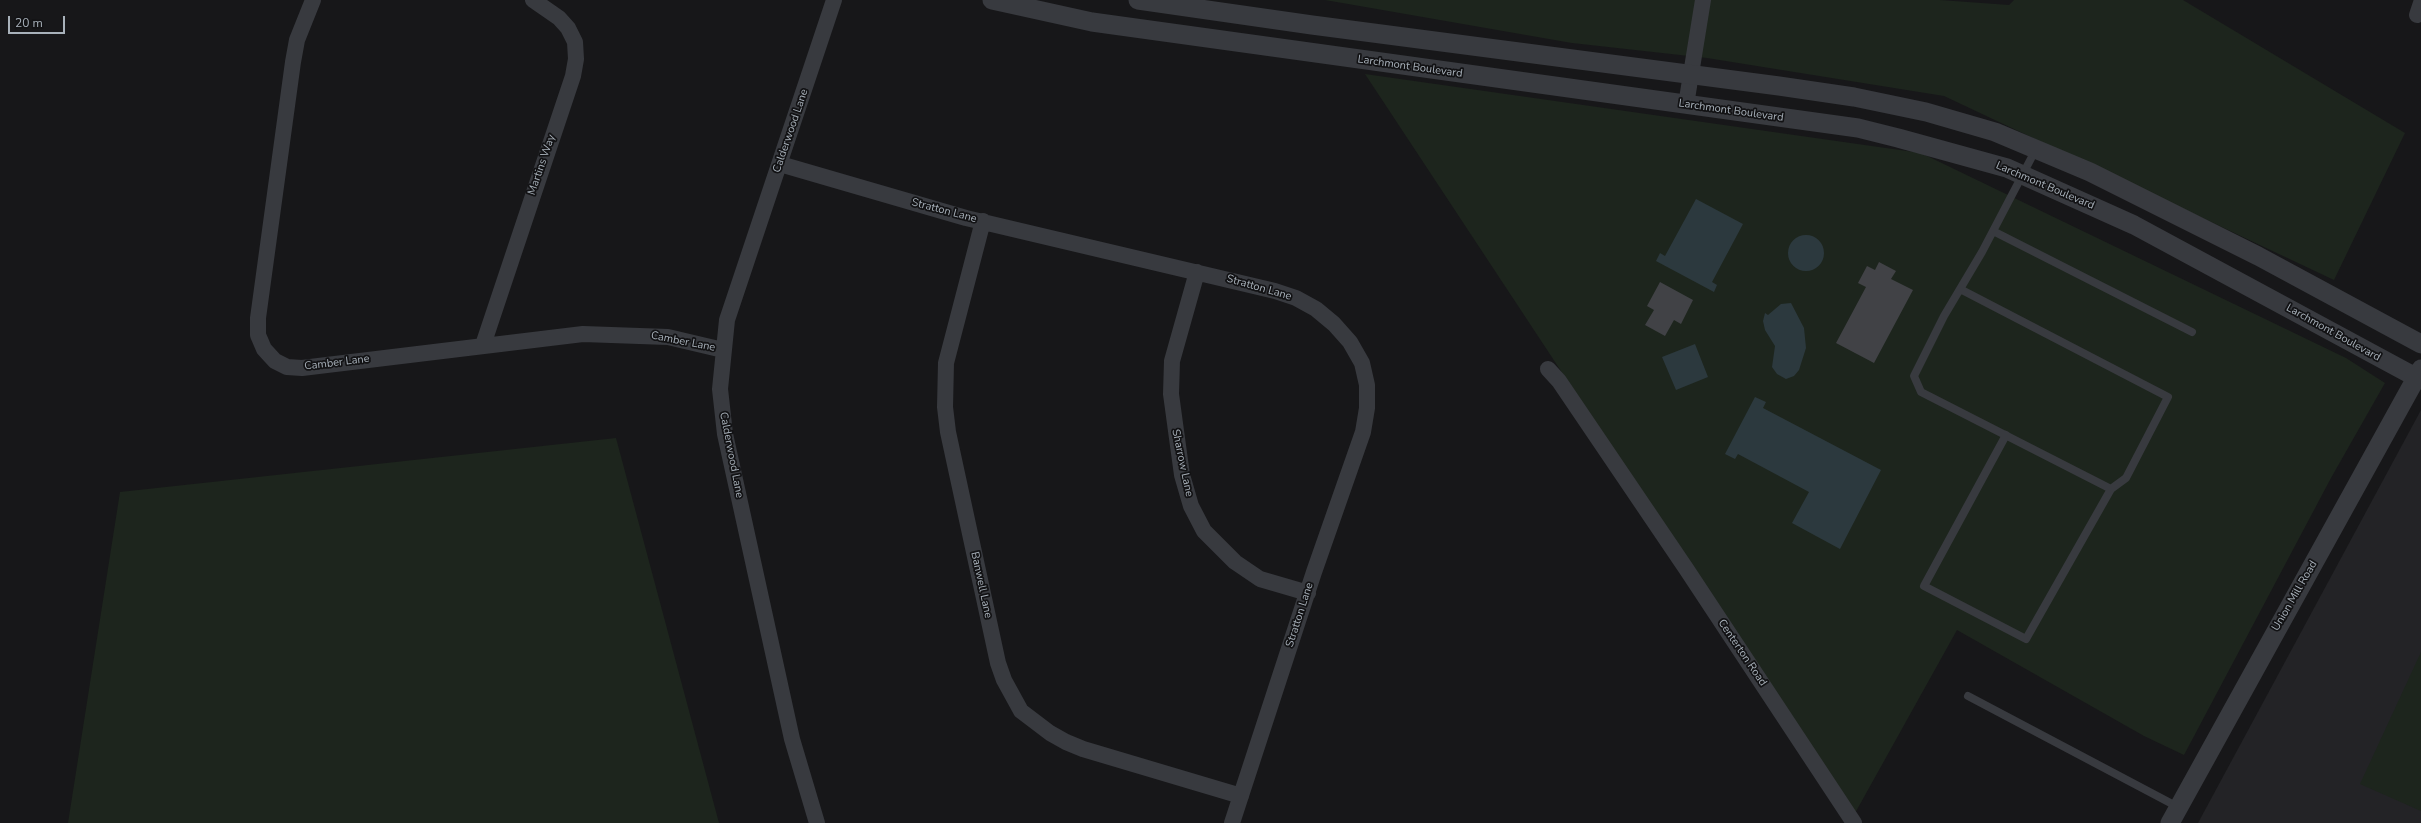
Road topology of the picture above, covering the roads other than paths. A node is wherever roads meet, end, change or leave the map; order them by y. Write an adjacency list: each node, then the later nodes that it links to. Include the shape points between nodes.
1 (313, 0): 18 (street, Camber Lane, via 297,40 292,70 258,318 258,335 264,349 275,361 287,367 302,368)
2 (533, 0): 18 (street, Martins Way, via 559,18 568,28 575,42 576,59 573,76)
3 (834, 0): 10 (street, Calderwood Lane)
4 (992, 0): 8 (street, Larchmont Boulevard, via 1092,22)
5 (1138, 0): 7 (street)
6 (1703, 0): 7 (street)
7 (1691, 74): 8 (street); 9 (street, via 1854,97 1898,106 1995,132)
8 (1686, 105): 11 (street, Larchmont Boulevard, via 1858,128 2000,166)
9 (2036, 148): 11 (lane); 17 (street, via 2178,215)
10 (780, 164): 12 (street, Stratton Lane); 19 (street, Calderwood Lane, via 727,320)
11 (2023, 176): 13 (lane); 21 (street, Larchmont Boulevard, via 2134,225)
12 (983, 221): 14 (street, Stratton Lane); 26 (street, Banwell Lane, via 946,364 945,407 953,455 998,663 1004,680 1021,711 1066,742)
13 (1993, 231): 15 (lane); 16 (lane)
14 (1197, 272): 24 (street, Sharrow Lane, via 1172,361 1171,394 1182,475 1191,506 1204,531 1235,562 1260,579); 24 (street, Stratton Lane, via 1275,290 1316,309 1350,342 1362,363 1367,385 1363,432)
15 (1960, 289): 22 (lane, via 1914,376 1921,392); 23 (lane, via 2168,397 2126,478)
16 (2192, 332)
17 (2421, 344)
18 (483, 346): 19 (street, Camber Lane, via 583,334 620,334 668,337)
19 (722, 350): 28 (street, Calderwood Lane, via 720,389 725,434 792,739)
20 (1548, 369): 30 (street, Centerton Road, via 1559,381 1687,570)
21 (2420, 376): 27 (street, Union Mill Road)
22 (2006, 435): 23 (lane); 23 (lane, via 1924,586 2026,639)
23 (2111, 489)
24 (1308, 593): 26 (street, Stratton Lane)
25 (1968, 696): 27 (lane)
26 (1241, 796): 29 (street, Stratton Lane)
27 (2175, 815)
28 (817, 823)
29 (1232, 823)
30 (1854, 823)

